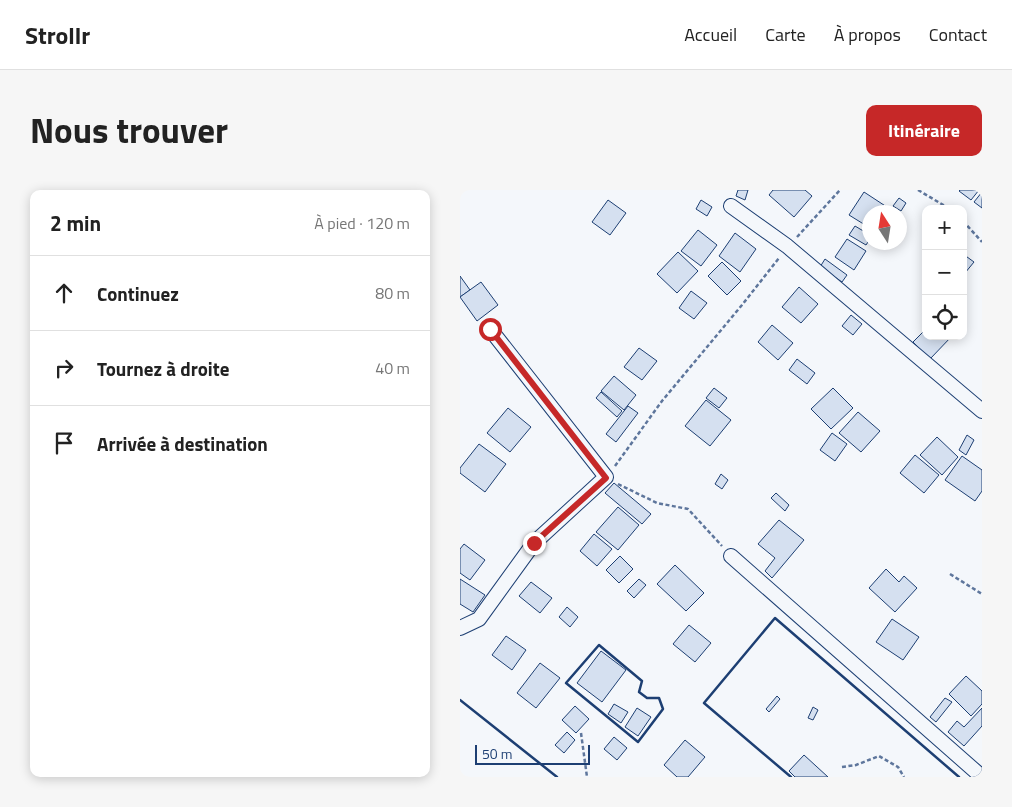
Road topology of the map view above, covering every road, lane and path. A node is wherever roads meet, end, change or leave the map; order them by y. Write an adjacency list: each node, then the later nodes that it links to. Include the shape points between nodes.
1 (840, 190): 7 (path)
2 (918, 190): 3 (path)
3 (943, 205)
4 (732, 206): 7 (street)
5 (967, 225): 6 (path)
6 (982, 242)
7 (788, 246): 9 (street); 10 (path, via 662,402)
8 (490, 329): 10 (street)
9 (982, 411)
10 (606, 478): 11 (path, via 657,503 688,509); 14 (street, via 534,543 479,620)
11 (731, 556): 19 (street)
12 (950, 574): 13 (path)
13 (982, 594)
14 (460, 628)
15 (581, 733): 17 (path)
16 (842, 767): 18 (path, via 879,756 898,767)
17 (587, 777)
18 (904, 777)
19 (982, 777)

